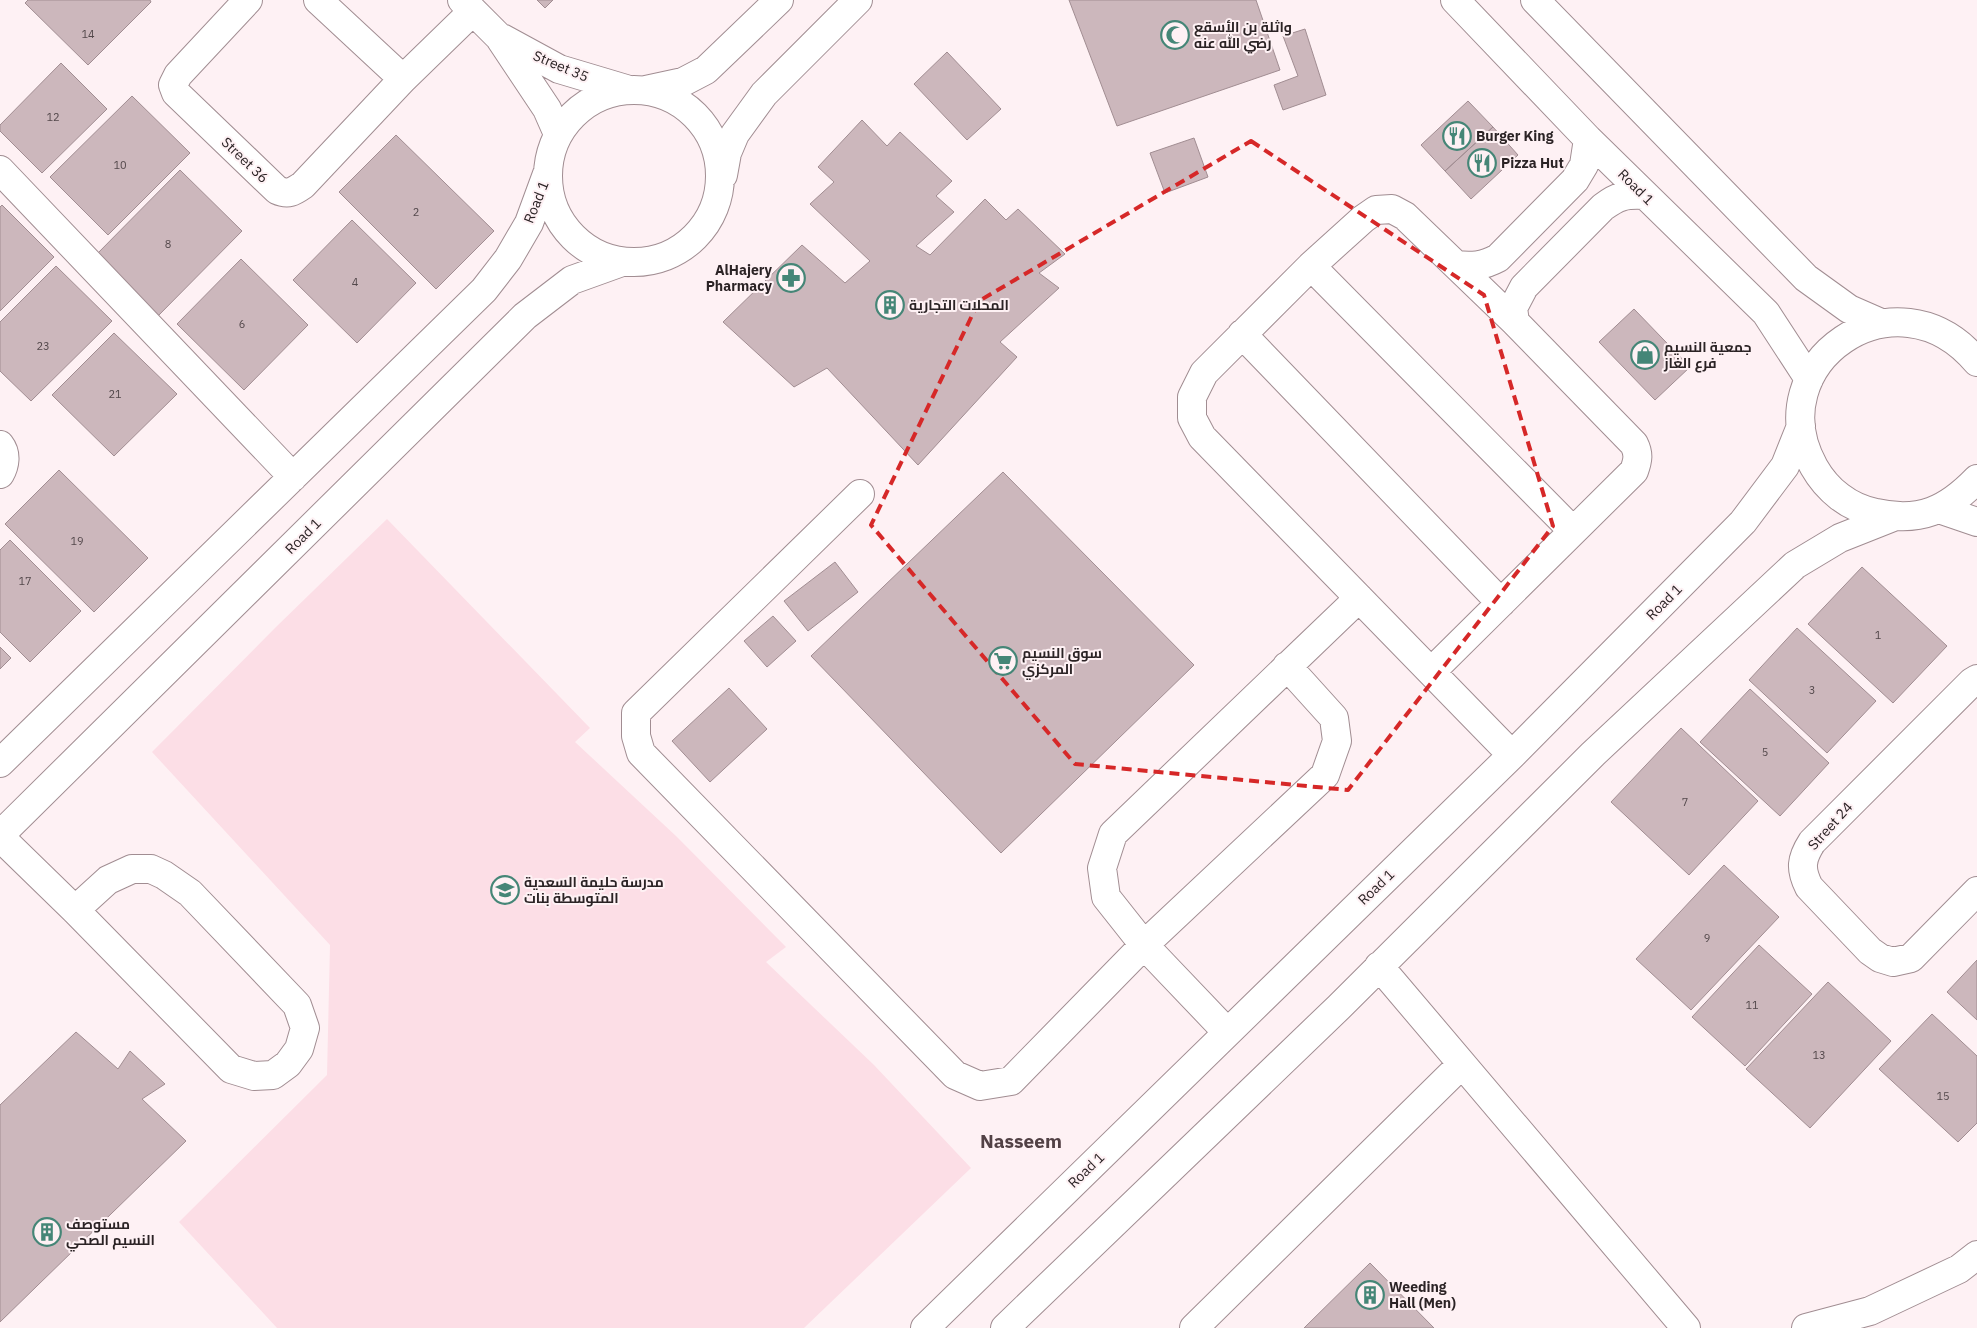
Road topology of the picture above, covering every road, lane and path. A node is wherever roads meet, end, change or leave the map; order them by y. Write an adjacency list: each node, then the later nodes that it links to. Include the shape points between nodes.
1 (248, 0): 9 (street, Street 36, via 172,85 176,93 277,190 291,193 303,185)
2 (318, 0): 9 (street)
3 (778, 0): 10 (street, via 706,70 683,82)
4 (858, 0): 15 (street, via 764,94 735,134 727,153)
5 (1455, 0): 12 (street, Road 1)
6 (1535, 0): 21 (street, via 1806,278 1849,309)
7 (467, 5): 8 (street, Street 35); 9 (street, Street 36)
8 (499, 37): 10 (street, Street 35, via 560,69); 11 (street, Street 35, via 547,109)
9 (403, 79)
10 (636, 90): 11 (street, via 598,96 575,112); 15 (street, via 666,95 690,110 709,131 719,157)
11 (558, 134): 14 (street, via 550,153)
12 (1588, 139): 16 (street, Road 1); 18 (street, via 1584,165 1575,180 1498,258 1485,265)
13 (0, 170): 28 (street)
14 (547, 174): 17 (street, via 550,199 560,222 577,241 598,255); 28 (street, Road 1, via 529,223 484,290)
15 (721, 184): 17 (street, via 714,211 699,235 676,252 650,261)
16 (1644, 195): 20 (street, via 1628,194 1603,207 1524,287 1513,308); 24 (street, Road 1, via 1766,313)
17 (622, 262): 42 (street, Road 1, via 572,280 525,316)
18 (1456, 265): 19 (street, via 1404,216 1392,209 1376,210 1362,218); 20 (street)
19 (1311, 266): 22 (street); 34 (street)
20 (1515, 322): 34 (street, via 1634,444 1638,452 1634,471)
21 (1881, 323): 23 (street, via 1910,322 1939,330 1964,346); 24 (street, via 1851,333 1826,352)
22 (1242, 334): 35 (street, via 1204,373 1192,397 1192,418 1202,437); 36 (street)
23 (1977, 362)
24 (1809, 379): 25 (street, via 1802,402)
25 (1801, 426): 32 (street, via 1806,454 1820,478 1841,498 1866,511); 40 (street, Road 1, via 1785,466 1743,522)
26 (0, 445): 27 (street, via 5,459)
27 (0, 474)
28 (293, 477): 41 (street, Road 1)
29 (1977, 479): 31 (street, via 1961,496)
30 (860, 494): 45 (street, via 636,713 636,736 641,753 955,1075 980,1086 1011,1081)
31 (1939, 509): 32 (street, via 1917,516); 33 (street)
32 (1894, 517): 46 (street, via 1840,538 1795,565 1593,754)
33 (1977, 522)
34 (1573, 531): 36 (street)
35 (1359, 598): 37 (street); 38 (street)
36 (1501, 603): 38 (street)
37 (1287, 666): 45 (street, via 1113,834 1102,868 1106,897); 45 (street, via 1334,718 1337,741 1325,775)
38 (1432, 671): 40 (street)
39 (1977, 680): 43 (street, Street 24, via 1812,842 1803,860 1802,874 1808,887 1870,951 1893,962 1911,958)
40 (1512, 755): 47 (street, Road 1)
41 (0, 763)
42 (0, 836): 44 (street)
43 (1977, 891)
44 (75, 910): 44 (street, via 108,880 132,870 151,869 164,875 190,893 297,1005 304,1028 299,1049 288,1064 273,1074 254,1076 231,1069)
45 (1144, 945): 47 (street)
46 (1379, 966): 48 (street); 51 (street)
47 (1227, 1032): 50 (street, Road 1)
48 (1462, 1064): 52 (street); 53 (street)
49 (1977, 1255): 54 (street, via 1959,1269 1870,1311)
50 (925, 1328)
51 (1005, 1328)
52 (1194, 1328)
53 (1686, 1328)
54 (1806, 1328)

